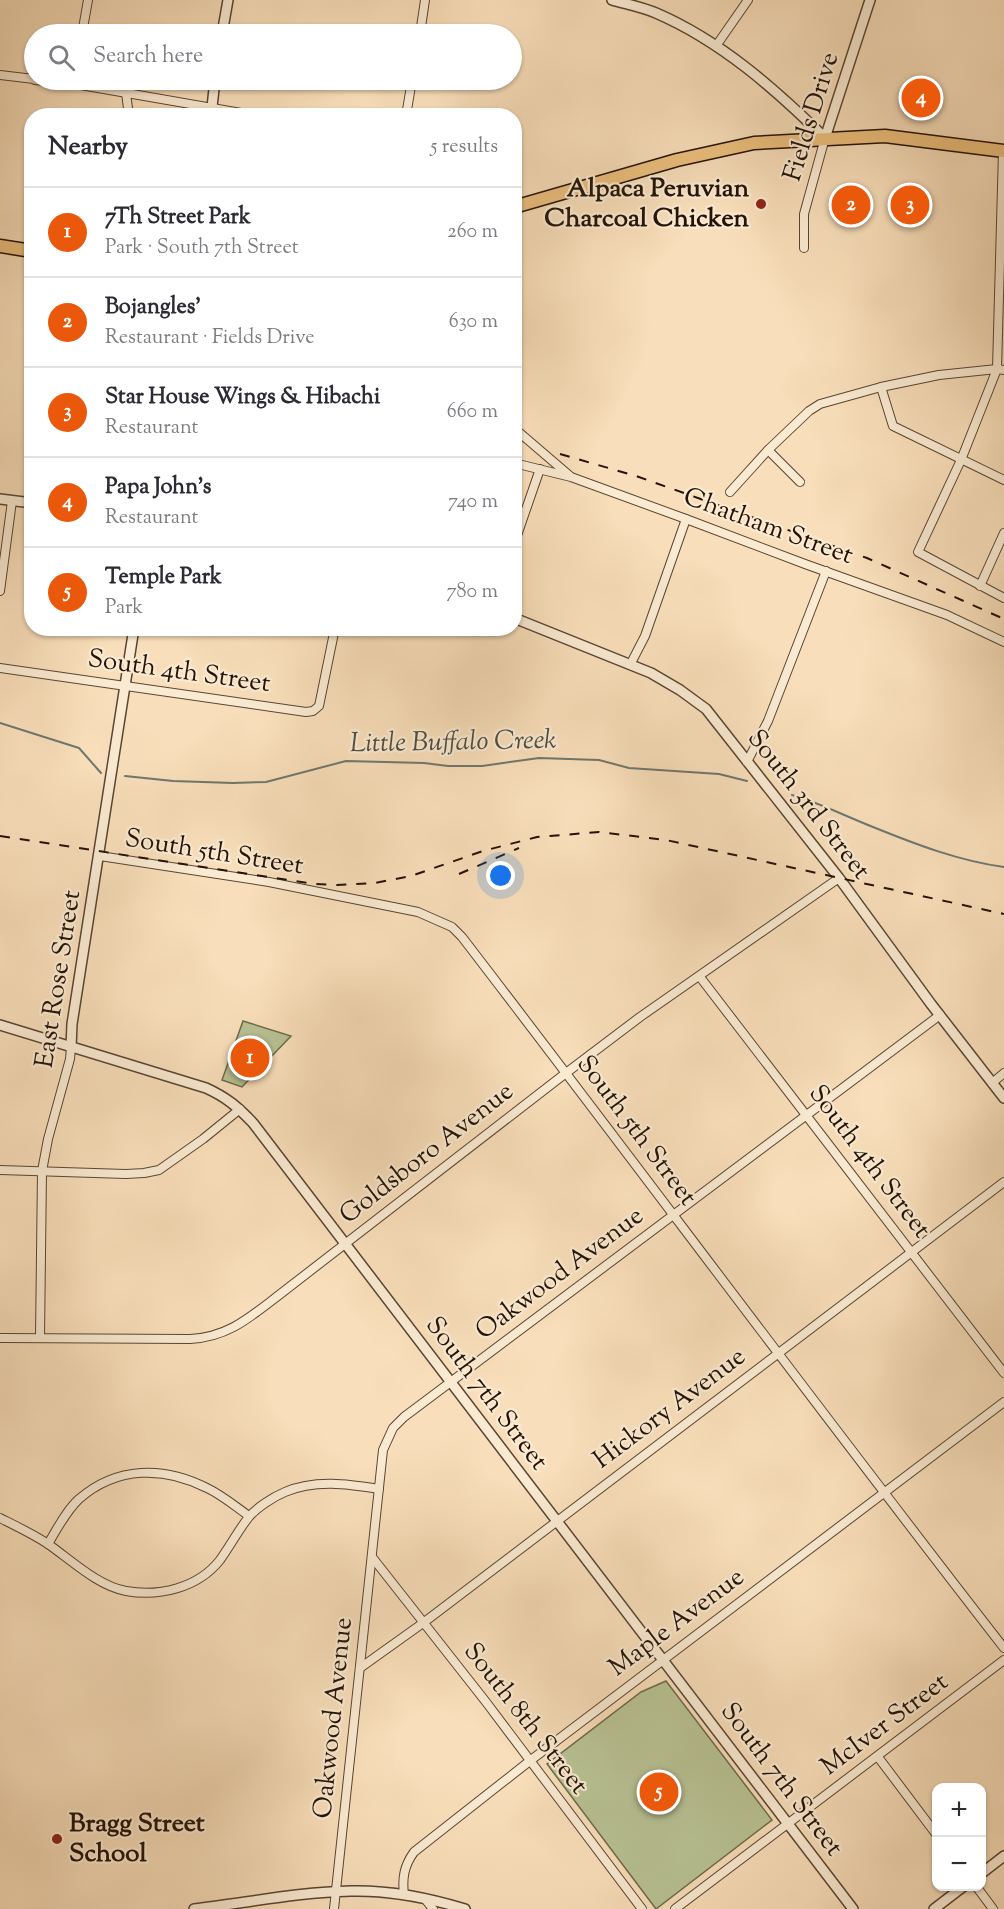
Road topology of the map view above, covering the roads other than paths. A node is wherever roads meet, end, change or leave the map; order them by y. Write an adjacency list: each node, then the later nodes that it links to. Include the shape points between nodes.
1 (88, 0): 7 (street)
2 (228, 0): 8 (street)
3 (425, 0): 9 (street)
4 (612, 0): 10 (street, via 655,13)
5 (748, 0): 10 (street)
6 (870, 0): 21 (street, Fields Drive)
7 (84, 24)
8 (224, 24)
9 (421, 24)
10 (716, 46): 21 (street, via 789,102)
11 (0, 75): 12 (street)
12 (24, 78)
13 (112, 90): 16 (street)
14 (214, 90): 19 (street)
15 (410, 90): 20 (street)
16 (126, 93): 17 (street); 18 (street)
17 (128, 108)
18 (198, 108)
19 (212, 108)
20 (407, 108)
21 (825, 138): 22 (main road, via 885,136); 23 (main road, via 740,145); 25 (street, Fields Drive, via 804,214)
22 (1003, 151): 27 (street)
23 (522, 205)
24 (0, 246): 26 (main road)
25 (804, 248)
26 (24, 250)
27 (1001, 370): 28 (street, via 939,375); 31 (street)
28 (880, 387): 30 (street, via 820,404); 31 (street, via 892,426)
29 (522, 435): 34 (street)
30 (768, 450): 36 (street); 37 (street)
31 (960, 460): 35 (street); 45 (street, via 918,552)
32 (522, 465): 33 (street, Chatham Street)
33 (540, 469): 34 (street, Chatham Street); 42 (street)
34 (571, 477): 41 (street, Chatham Street)
35 (1004, 480)
36 (800, 482)
37 (730, 492)
38 (0, 499): 39 (street)
39 (12, 501): 40 (street); 46 (street)
40 (24, 503)
41 (686, 519): 44 (street, Chatham Street); 52 (street, via 645,636)
42 (522, 521)
43 (1004, 534): 45 (street)
44 (826, 571): 51 (street, Chatham Street, via 947,615); 55 (street, via 768,721)
45 (980, 586): 47 (street)
46 (0, 591)
47 (1004, 598)
48 (522, 621): 52 (street, South 3rd Street)
49 (133, 636): 54 (street, East Rose Street)
50 (333, 636): 54 (street, South 4th Street, via 322,697 315,710 306,712)
51 (1004, 642)
52 (630, 666): 55 (street, South 3rd Street, via 662,679 694,699)
53 (0, 668): 54 (street, South 4th Street)
54 (125, 686): 56 (street, East Rose Street)
55 (747, 762): 57 (street, South 3rd Street)
56 (100, 856): 61 (street, East Rose Street); 62 (street, South 5th Street, via 269,882 418,912 452,927)
57 (839, 878): 58 (street, Goldsboro Avenue); 59 (street, South 3rd Street)
58 (700, 976): 62 (street, Goldsboro Avenue); 67 (street, South 4th Street)
59 (940, 1015): 64 (street, South 3rd Street); 67 (street, Oakwood Avenue)
60 (0, 1025): 61 (street, South 7th Street)
61 (71, 1047): 66 (street, South 7th Street, via 206,1088); 69 (street, East Rose Street)
62 (566, 1073): 71 (street, South 5th Street); 72 (street, Goldsboro Avenue)
63 (1004, 1073): 64 (street)
64 (992, 1083): 65 (street, South 3rd Street)
65 (1004, 1098)
66 (240, 1109): 69 (street, via 153,1173); 72 (street, South 7th Street)
67 (806, 1114): 71 (street, Oakwood Avenue); 73 (street, South 4th Street)
68 (0, 1170): 69 (street)
69 (42, 1170): 74 (street, East Rose Street)
70 (1004, 1182): 73 (street, Hickory Avenue)
71 (674, 1216): 76 (street, South 5th Street); 78 (street, Oakwood Avenue)
72 (345, 1244): 74 (street, Goldsboro Avenue, via 246,1320 215,1335 170,1339); 78 (street, South 7th Street)
73 (911, 1252): 76 (street, Hickory Avenue); 77 (street, South 4th Street)
74 (40, 1337): 75 (street, Goldsboro Avenue)
75 (0, 1338)
76 (778, 1353): 81 (street, South 5th Street); 84 (street, Hickory Avenue)
77 (1004, 1373)
78 (451, 1382): 80 (street, Oakwood Avenue, via 393,1428 383,1450); 84 (street, South 7th Street)
79 (1004, 1402): 81 (street, Maple Avenue)
80 (379, 1489): 82 (street, via 347,1484 303,1486 284,1492); 86 (street, Oakwood Avenue)
81 (884, 1492): 88 (street, South 5th Street); 90 (street, Maple Avenue)
82 (249, 1516): 85 (street, via 190,1480 170,1474 131,1474 111,1480 78,1500); 85 (street, via 219,1562 191,1583 162,1592 124,1591 107,1585)
83 (0, 1518): 85 (street)
84 (556, 1521): 87 (street, Hickory Avenue); 90 (street, South 7th Street)
85 (48, 1544)
86 (372, 1557): 87 (street, South 8th Street); 91 (street, Oakwood Avenue)
87 (423, 1623): 91 (street, Hickory Avenue); 93 (street, South 8th Street)
88 (1004, 1648)
89 (1004, 1660): 92 (street, McIver Street)
90 (663, 1661): 93 (street, Maple Avenue); 94 (street, South 7th Street)
91 (360, 1668): 100 (street, Oakwood Avenue)
92 (878, 1757): 94 (street, McIver Street); 95 (street)
93 (531, 1760): 101 (street, Maple Avenue, via 414,1852 402,1878); 107 (street, South 8th Street)
94 (788, 1824): 108 (street, McIver Street); 109 (street, South 7th Street)
95 (932, 1829)
96 (1004, 1856): 97 (street)
97 (986, 1869)
98 (959, 1891): 110 (street)
99 (979, 1891): 111 (street)
100 (335, 1892): 101 (street); 103 (street); 104 (street, Oakwood Avenue)
101 (404, 1895): 102 (street)
102 (425, 1899): 105 (street); 106 (street)
103 (194, 1909)
104 (334, 1909)
105 (433, 1909)
106 (465, 1909)
107 (642, 1909)
108 (675, 1909)
109 (853, 1909)
110 (934, 1909)
111 (993, 1909)

